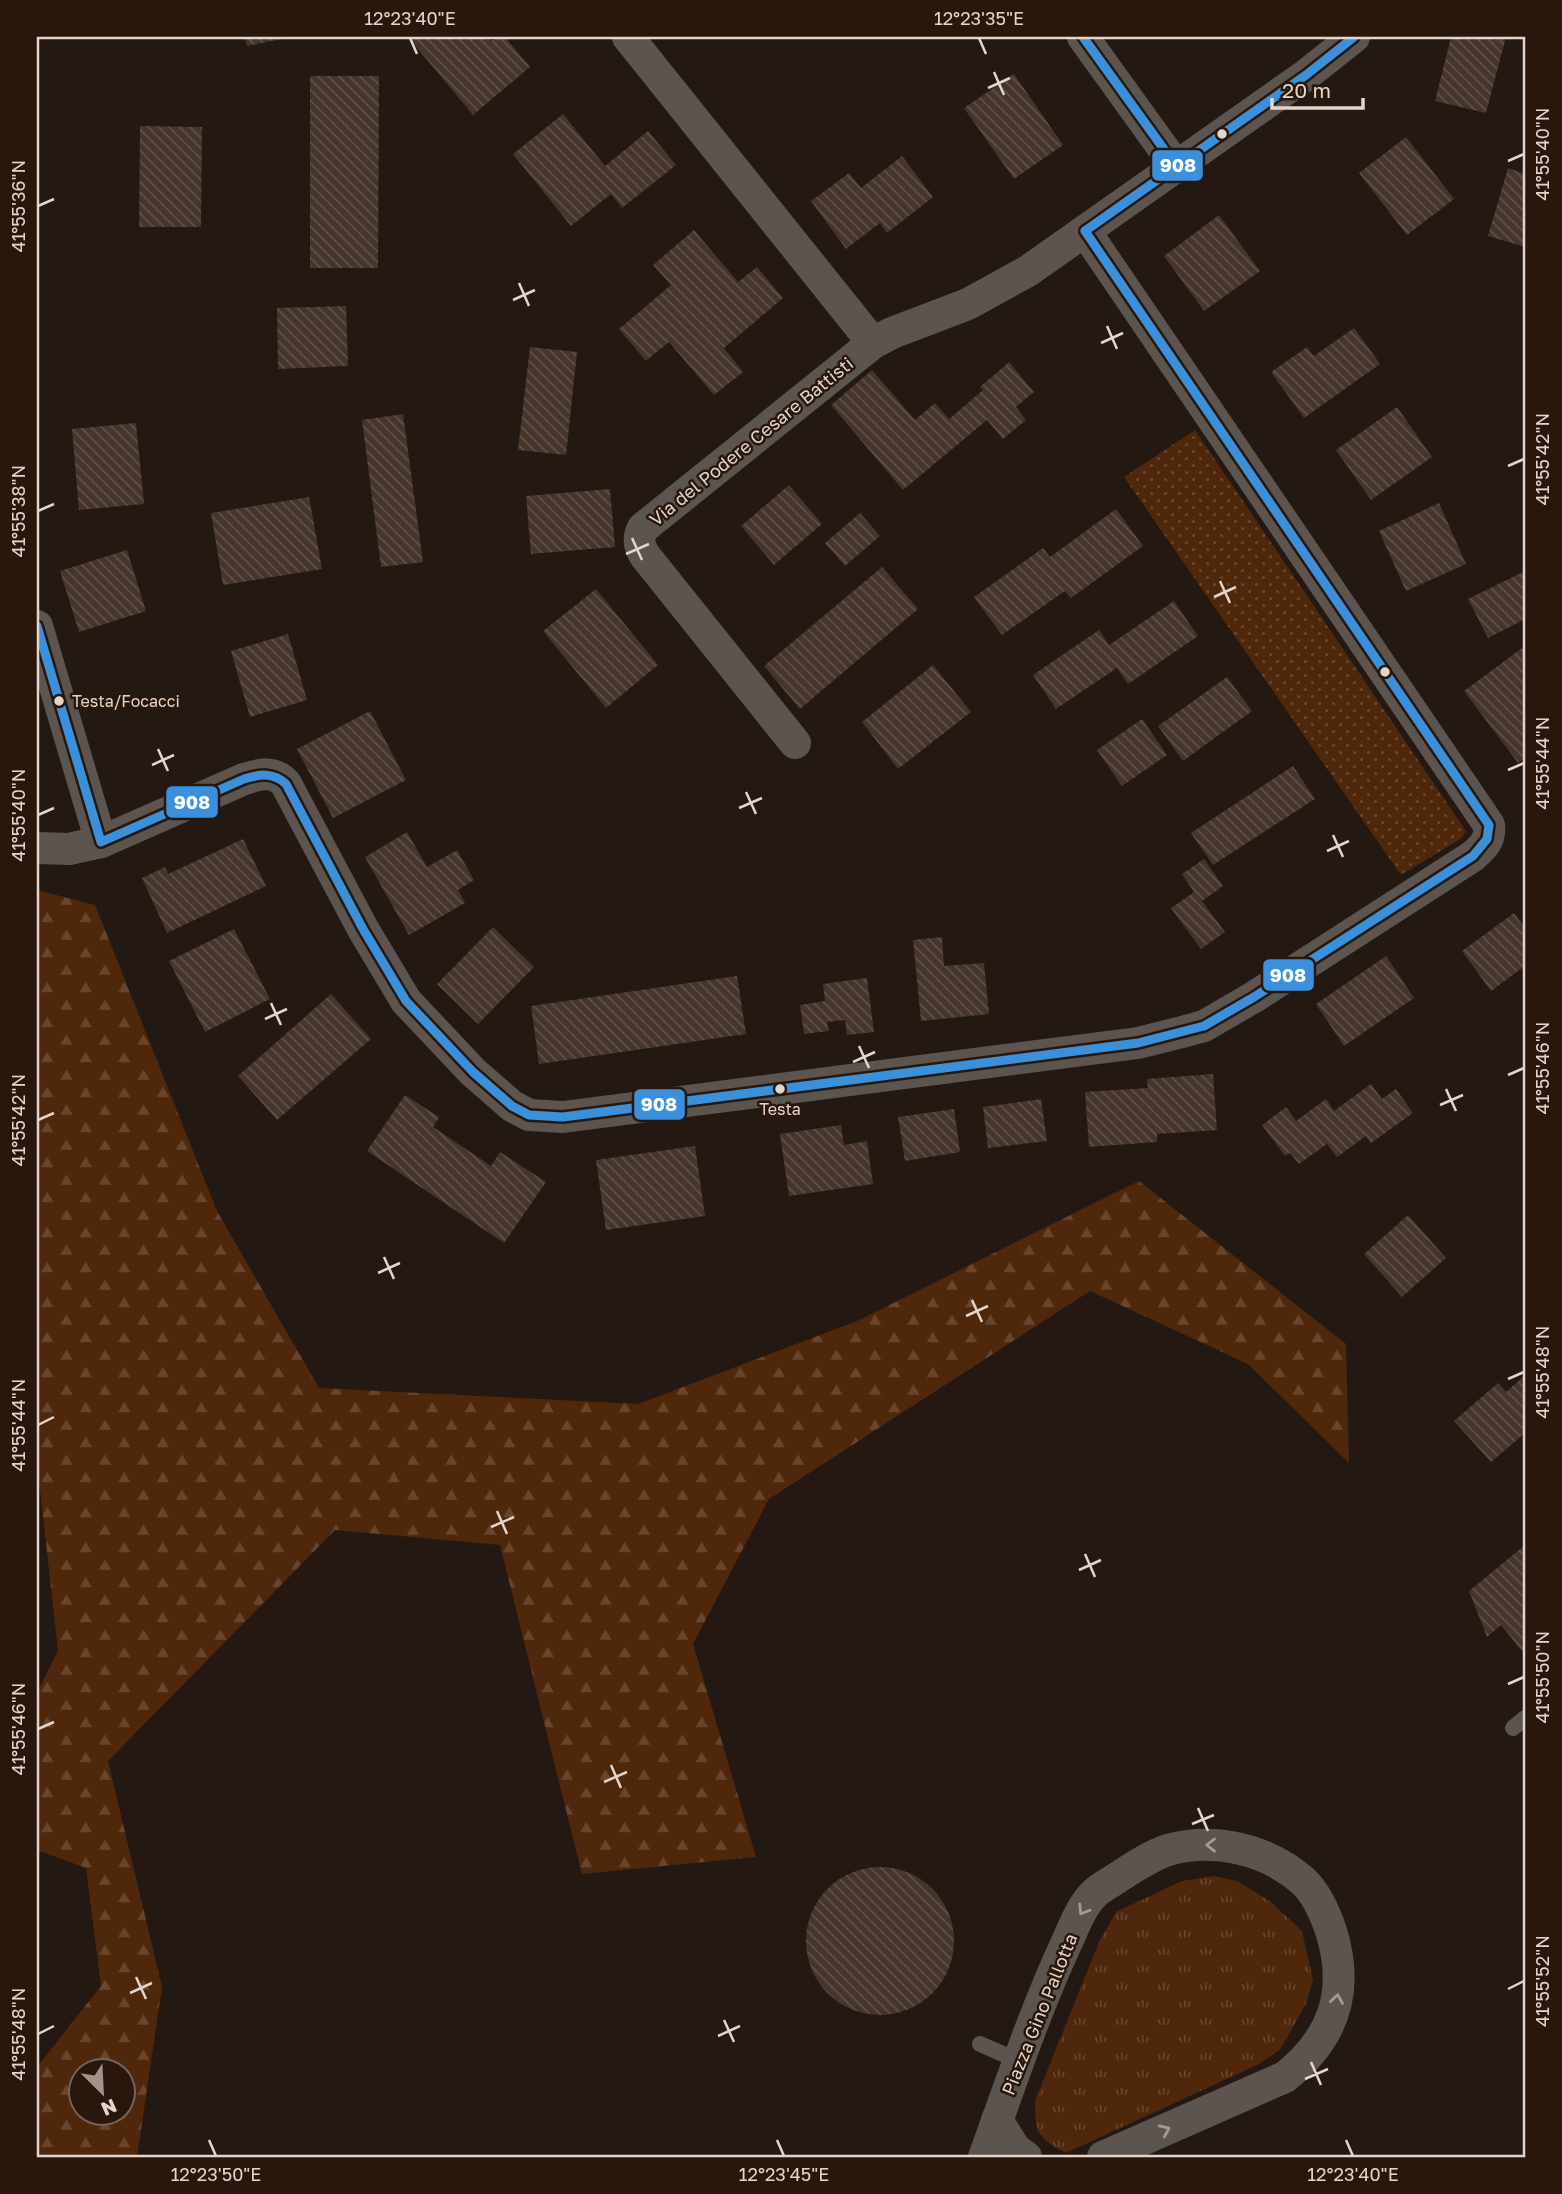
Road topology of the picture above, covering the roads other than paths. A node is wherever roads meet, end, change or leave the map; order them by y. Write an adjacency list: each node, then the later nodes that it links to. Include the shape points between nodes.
1 (628, 37): 6 (street)
2 (1083, 37): 4 (street)
3 (1354, 37): 4 (street, Via del Podere Cesare Battisti)
4 (1176, 166): 5 (street, Via del Podere Cesare Battisti)
5 (1085, 231): 6 (street, Via del Podere Cesare Battisti, via 993,292); 9 (street, via 1489,825 1490,833 1473,856 1280,981 1204,1026 1138,1043 555,1118 529,1115 499,1096 406,1001 277,775 244,779)
6 (873, 343): 8 (street, Via del Podere Cesare Battisti, via 646,526 639,537 646,557)
7 (37, 626): 9 (street)
8 (795, 743)
9 (101, 842): 10 (street, via 69,849)
10 (37, 848)
11 (980, 2044): 12 (lane)
12 (1019, 2061): 13 (street, Piazza Gino Pallotta); 16 (street, Piazza Gino Pallotta, one-way to 12, via 1285,2077 1314,2050 1336,2008 1339,1975 1329,1926 1304,1882 1247,1850 1213,1844 1167,1851 1134,1866 1086,1904 1051,1976)
13 (997, 2120): 14 (street, Piazza Gino Pallotta); 15 (street, via 1015,2149)
14 (984, 2157)
15 (1026, 2157)
16 (1102, 2157)

